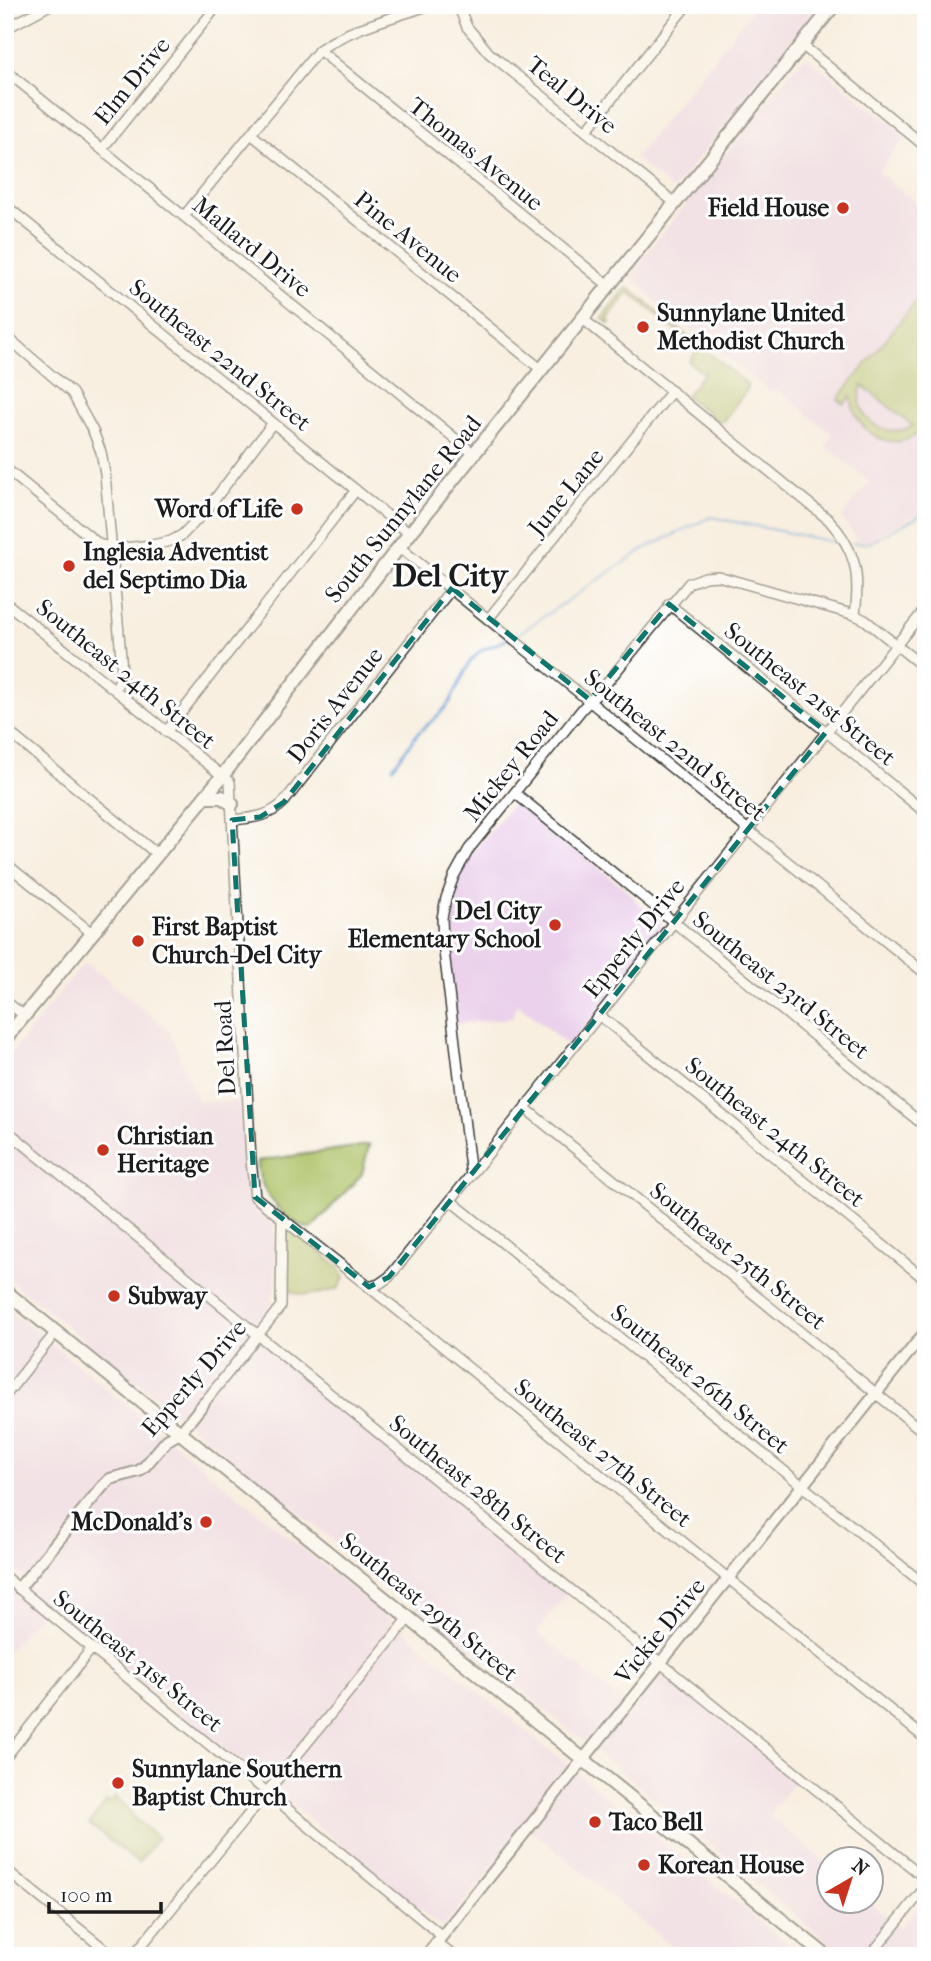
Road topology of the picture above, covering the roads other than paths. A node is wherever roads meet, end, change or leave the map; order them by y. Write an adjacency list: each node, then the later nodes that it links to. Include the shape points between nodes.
1 (50, 5): 9 (street)
2 (218, 5): 16 (street, Elm Drive)
3 (430, 5): 11 (street, via 336,38)
4 (458, 5): 13 (street, Teal Drive, via 467,27 489,53)
5 (687, 5): 13 (street)
6 (834, 5): 10 (main road, South Sunnylane Road)
7 (914, 5): 8 (street)
8 (926, 15)
9 (5, 29)
10 (802, 45): 15 (street); 17 (main road, South Sunnylane Road)
11 (320, 50): 14 (street); 20 (street, Thomas Avenue)
12 (5, 70): 16 (street, Mallard Drive)
13 (586, 131): 17 (street, Teal Drive)
14 (251, 134): 19 (street); 23 (street, Pine Avenue)
15 (926, 147)
16 (102, 149): 19 (street, Mallard Drive)
17 (676, 203): 20 (main road, South Sunnylane Road)
18 (5, 205): 25 (street, Southeast 22nd Street)
19 (184, 216): 26 (street, Mallard Drive)
20 (609, 286): 21 (main road, South Sunnylane Road)
21 (583, 319): 23 (main road, South Sunnylane Road); 24 (street)
22 (5, 335): 31 (street, via 72,393 86,414 101,453)
23 (542, 370): 26 (main road, South Sunnylane Road)
24 (672, 391): 36 (street, via 819,509 837,529 857,571); 37 (street, June Lane)
25 (272, 424): 28 (street, Southeast 22nd Street); 31 (street, via 182,535 152,545)
26 (474, 454): 29 (main road, South Sunnylane Road)
27 (5, 468): 31 (street, via 86,536)
28 (356, 490): 29 (street, Southeast 22nd Street); 43 (street)
29 (410, 534): 30 (main road, South Sunnylane Road)
30 (399, 547): 32 (street, Southeast 22nd Street); 45 (main road, South Sunnylane Road)
31 (110, 548): 40 (street, via 122,676)
32 (452, 588): 37 (street, Southeast 22nd Street); 50 (street, Doris Avenue, via 284,802 260,817)
33 (5, 602): 40 (street, Southeast 24th Street)
34 (669, 604): 36 (street, Mickey Road, via 689,583 718,576); 41 (street, Mickey Road); 44 (street, Southeast 21st Street)
35 (926, 608): 38 (street, Epperly Drive)
36 (855, 615): 38 (street)
37 (489, 618): 41 (street, Southeast 22nd Street)
38 (896, 645): 39 (street); 44 (street, Epperly Drive)
39 (926, 669)
40 (115, 690): 43 (street, Southeast 24th Street)
41 (590, 700): 46 (street, Mickey Road); 51 (street, Southeast 22nd Street)
42 (5, 729): 52 (street)
43 (166, 732): 45 (street, Southeast 24th Street)
44 (826, 732): 49 (street, Southeast 21st Street); 51 (street, Epperly Drive)
45 (222, 775): 47 (main road, South Sunnylane Road); 48 (street, Del Road, via 230,782)
46 (515, 793): 54 (street, Southeast 23rd Street); 64 (street, Mickey Road, via 469,849 454,876 442,918)
47 (205, 797): 48 (main road, via 222,797); 52 (main road, South Sunnylane Road)
48 (232, 804): 50 (street, Del Road)
49 (926, 813)
50 (232, 820): 65 (street, Del Road)
51 (748, 830): 54 (street, Epperly Drive); 56 (street, Southeast 22nd Street)
52 (158, 855): 55 (main road, South Sunnylane Road)
53 (5, 863): 55 (street)
54 (674, 922): 58 (street, Epperly Drive); 62 (street, Southeast 23rd Street)
55 (93, 934): 59 (main road, South Sunnylane Road)
56 (926, 974)
57 (5, 1001): 59 (street)
58 (600, 1015): 61 (street, Epperly Drive); 68 (street, Southeast 24th Street)
59 (24, 1016): 60 (main road, South Sunnylane Road)
60 (5, 1039)
61 (525, 1108): 64 (street, Epperly Drive); 74 (street, Southeast 25th Street)
62 (926, 1127)
63 (5, 1129): 73 (street, Southeast 28th Street)
64 (471, 1176): 66 (street, Epperly Drive)
65 (255, 1197): 67 (street, Southeast 27th Street)
66 (451, 1201): 69 (street, Epperly Drive, via 389,1277); 79 (street, Southeast 26th Street)
67 (282, 1220): 69 (street, Southeast 27th Street); 73 (street, Epperly Drive, via 281,1306)
68 (926, 1280)
69 (369, 1287): 81 (street, Southeast 27th Street)
70 (5, 1291): 72 (main road, Southeast 29th Street)
71 (926, 1331): 74 (street, Vickie Drive)
72 (56, 1332): 75 (street); 77 (main road, Southeast 29th Street)
73 (258, 1336): 76 (street, Epperly Drive); 86 (street, Southeast 28th Street)
74 (876, 1394): 78 (street, Southeast 25th Street); 79 (street, Vickie Drive)
75 (5, 1396)
76 (204, 1403): 77 (street, Epperly Drive)
77 (180, 1433): 83 (street, Epperly Drive, via 167,1440 139,1471 110,1479); 84 (main road, Southeast 29th Street)
78 (926, 1434)
79 (802, 1487): 81 (street, Vickie Drive); 82 (street, Southeast 26th Street)
80 (5, 1577): 83 (street, Southeast 31st Street)
81 (727, 1580): 86 (street, Vickie Drive); 87 (street, Southeast 27th Street)
82 (926, 1586)
83 (19, 1588): 85 (street, Southeast 31st Street)
84 (409, 1618): 89 (main road, Southeast 29th Street); 90 (street)
85 (92, 1648): 88 (street); 90 (street, Southeast 31st Street)
86 (660, 1664): 89 (street, Vickie Drive); 92 (street, Southeast 28th Street)
87 (926, 1739)
88 (5, 1758)
89 (583, 1759): 94 (street, Vickie Drive); 99 (main road, Southeast 29th Street)
90 (267, 1791): 94 (street, Southeast 31st Street); 96 (street)
91 (5, 1869): 95 (street)
92 (926, 1879)
93 (926, 1886): 100 (street)
94 (439, 1939): 97 (street, Vickie Drive); 98 (street, Southeast 31st Street)
95 (113, 1956)
96 (133, 1956)
97 (426, 1956)
98 (453, 1956)
99 (826, 1956)
100 (870, 1956)

